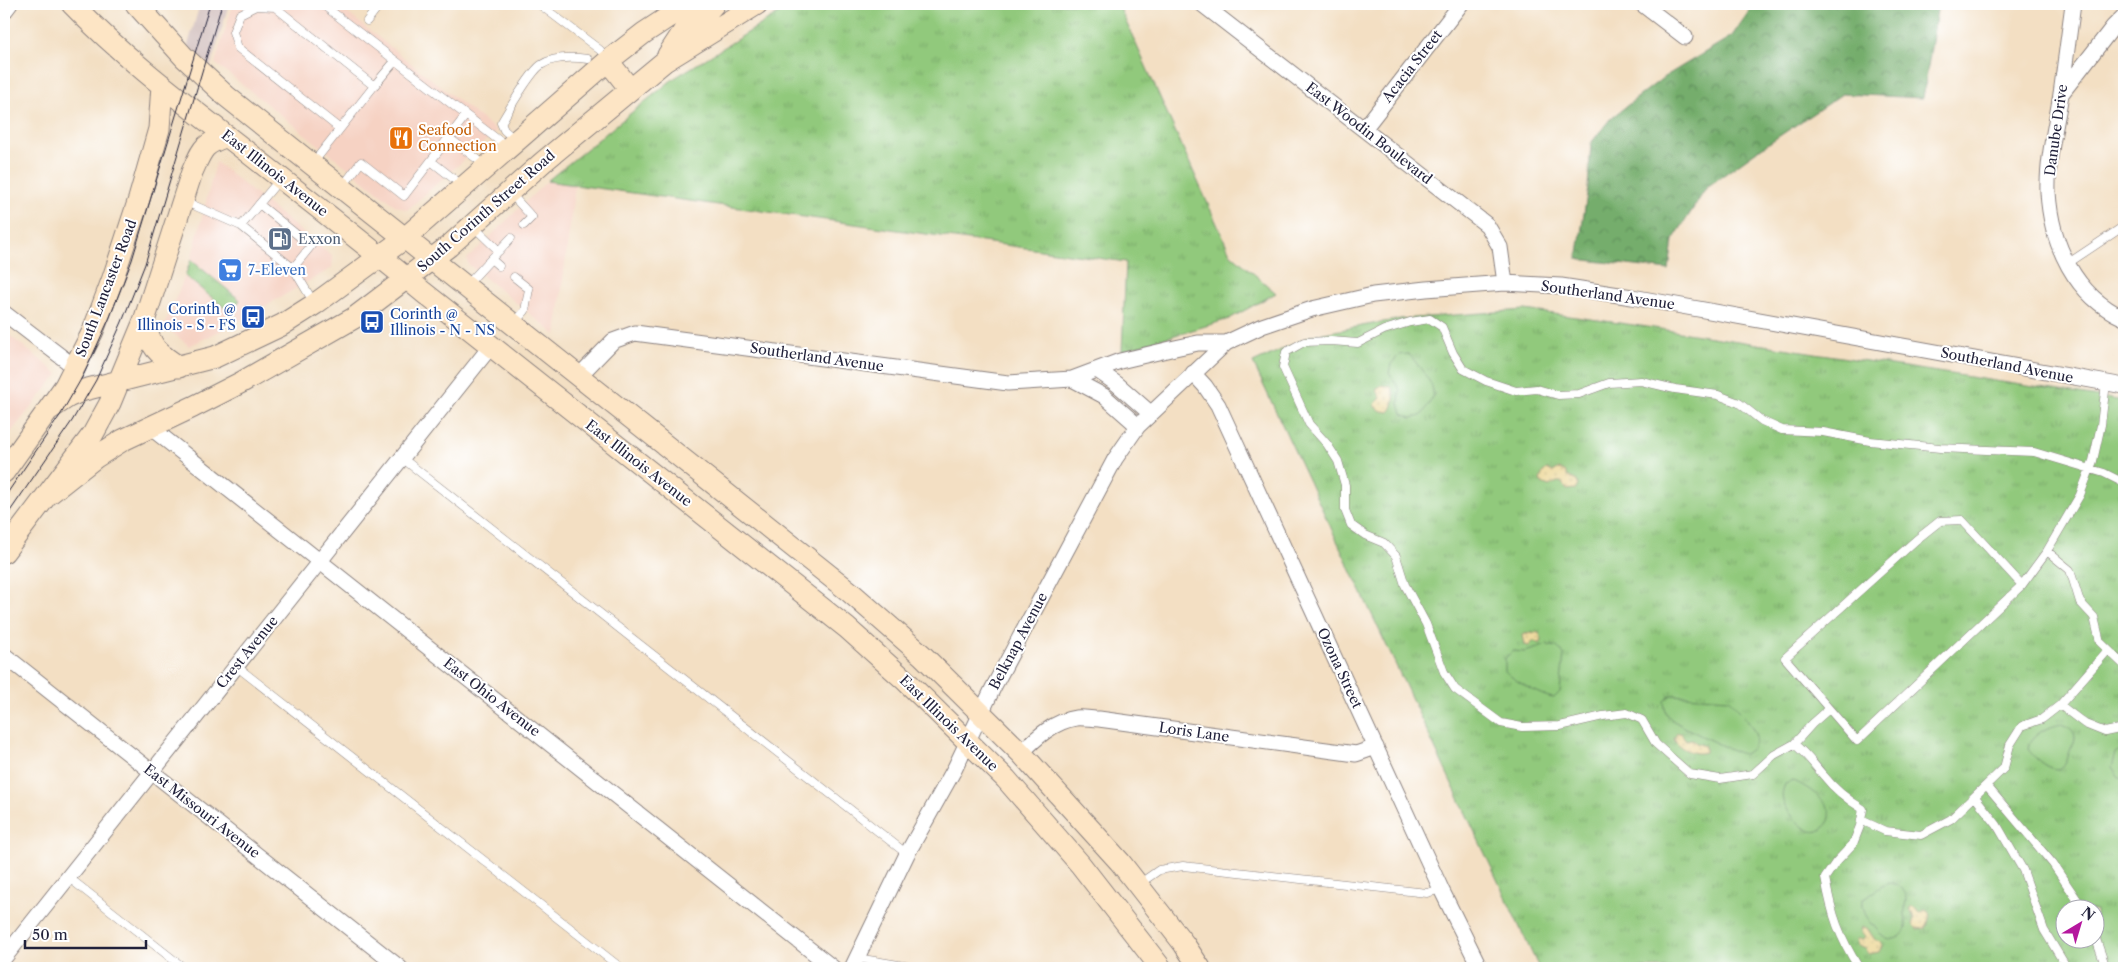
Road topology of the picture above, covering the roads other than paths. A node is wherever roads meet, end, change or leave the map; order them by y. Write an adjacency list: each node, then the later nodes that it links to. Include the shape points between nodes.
1 (10, 4): 14 (street)
2 (72, 4): 21 (main road, East Illinois Avenue, via 116,47)
3 (136, 4): 32 (main road, East Illinois Avenue, via 184,57 226,96)
4 (322, 4): 19 (lane)
5 (380, 4): 16 (lane)
6 (539, 4): 18 (lane)
7 (688, 4): 18 (main road, via 644,33)
8 (714, 4): 20 (main road, via 687,26)
9 (757, 4): 20 (main road, South Corinth Street Road)
10 (1202, 4): 27 (street, East Woodin Boulevard)
11 (1461, 4): 27 (street, Acacia Street)
12 (1642, 4): 17 (street)
13 (2073, 4): 24 (street, Danube Drive)
14 (4, 12)
15 (2124, 16): 24 (street)
16 (367, 21)
17 (1685, 38)
18 (598, 57): 23 (main road); 30 (main road); 30 (lane, via 564,58 540,65 510,105 501,123)
19 (395, 61): 22 (lane); 25 (lane)
20 (665, 61): 23 (main road, South Corinth Street Road)
21 (162, 85): 28 (main road, East Illinois Avenue); 65 (main road, South Lancaster Road, via 159,130 139,198 113,278)
22 (374, 86): 26 (lane); 26 (lane, via 274,8 256,6 240,14 233,32 238,48)
23 (630, 89): 37 (main road, South Corinth Street Road)
24 (2061, 95): 50 (street, Danube Drive, via 2048,191 2057,242)
25 (466, 115): 29 (lane); 30 (lane)
26 (340, 129): 32 (lane)
27 (1364, 129): 55 (street, East Woodin Boulevard, via 1487,225 1500,247)
28 (227, 136): 34 (main road, East Illinois Avenue); 38 (main road, via 208,143 200,153)
29 (449, 138): 31 (lane); 33 (lane)
30 (512, 144): 33 (main road)
31 (431, 161): 35 (lane); 36 (lane, via 404,196 360,162)
32 (312, 164): 34 (main road); 36 (main road, East Illinois Avenue)
33 (487, 166): 35 (main road)
34 (287, 183): 39 (lane); 47 (main road, East Illinois Avenue)
35 (464, 186): 44 (main road)
36 (341, 187): 44 (main road, East Illinois Avenue)
37 (509, 192): 40 (main road, South Corinth Street Road); 41 (lane, via 532,217)
38 (182, 200): 42 (lane); 60 (main road)
39 (259, 204): 42 (lane); 52 (lane, via 311,246)
40 (472, 225): 46 (lane); 49 (main road, South Corinth Street Road)
41 (524, 225)
42 (241, 226): 52 (lane)
43 (2124, 226): 50 (lane)
44 (405, 238): 47 (main road); 49 (main road, East Illinois Avenue)
45 (511, 238): 46 (lane)
46 (498, 251): 48 (lane)
47 (381, 257): 54 (main road, East Illinois Avenue); 57 (main road)
48 (491, 259): 51 (lane); 56 (lane)
49 (431, 260): 54 (main road, South Corinth Street Road); 56 (main road, East Illinois Avenue)
50 (2067, 264): 59 (street, Danube Drive, via 2091,298)
51 (499, 266)
52 (293, 268): 57 (lane)
53 (514, 277): 61 (lane, via 529,289 525,311)
54 (406, 278): 63 (main road, East Illinois Avenue); 76 (main road, South Corinth Street Road, via 354,318 306,346)
55 (1505, 283): 62 (street, Southerland Avenue, via 1372,295 1312,309 1262,326); 71 (street, Southerland Avenue, via 1562,286 1632,297)
56 (466, 287): 61 (main road, East Illinois Avenue)
57 (315, 304): 64 (main road, via 282,325 215,357)
58 (4, 313): 65 (street)
59 (2124, 318)
60 (144, 321): 64 (main road, via 150,343 158,353); 70 (main road)
61 (513, 325): 68 (main road, East Illinois Avenue)
62 (1226, 343): 66 (street, Southerland Avenue, via 1198,343 1120,361); 67 (street, Belknap Avenue)
63 (492, 346): 77 (street, Crest Avenue); 82 (main road, East Illinois Avenue)
64 (179, 367): 70 (main road)
65 (76, 368): 73 (main road, South Lancaster Road)
66 (1097, 370): 69 (street, Southerland Avenue); 74 (street)
67 (1193, 373): 74 (street, Belknap Avenue); 98 (street, Ozona Street, via 1218,405)
68 (578, 377): 69 (street, Southerland Avenue, via 613,341 635,333 1008,383); 78 (main road, East Illinois Avenue)
69 (1072, 379): 75 (street, via 1104,396)
70 (120, 381): 73 (main road, via 84,390); 83 (main road, via 92,434)
71 (2106, 383): 72 (street, Southerland Avenue); 79 (lane, via 2101,425)
72 (2124, 386)
73 (50, 409): 80 (main road, South Lancaster Road)
74 (1150, 413): 75 (street, Belknap Avenue)
75 (1138, 426): 94 (street, Belknap Avenue, via 1115,459)
76 (150, 427): 83 (main road, South Corinth Street Road, via 96,457); 86 (street, East Ohio Avenue)
77 (402, 458): 86 (street, Crest Avenue); 104 (lane)
78 (692, 467): 82 (main road); 94 (main road, East Illinois Avenue, via 850,592)
79 (2090, 469): 81 (lane); 84 (lane, via 2062,529); 97 (lane, via 2034,452 1940,448 1870,441 1823,432 1782,430 1762,421 1739,403 1718,395 1641,380 1609,383 1579,394 1558,395 1537,389 1516,391 1463,369 1442,327 1430,319 1384,330 1358,343 1304,342 1286,352 1283,367 1309,424 1338,461 1345,485 1345,510 1351,525 1384,543 1396,556 1405,585 1426,624 1444,672 1455,689 1501,723 1522,727 1560,726 1628,713 1642,720 1656,744 1690,774 1720,779 1754,774 1774,755)
80 (4, 472)
81 (2124, 484)
82 (675, 492): 96 (main road, East Illinois Avenue, via 847,628)
83 (49, 494): 85 (main road)
84 (2047, 551): 87 (lane); 88 (lane, via 2070,570 2080,602 2094,617 2100,642)
85 (4, 552)
86 (320, 561): 91 (street, Crest Avenue); 117 (street, East Ohio Avenue)
87 (2022, 585): 93 (lane, via 1857,742); 93 (lane, via 1962,520 1940,522 1785,658)
88 (2108, 650): 90 (lane); 92 (lane)
89 (4, 655): 100 (street, East Missouri Avenue)
90 (2124, 665)
91 (236, 666): 100 (street, Crest Avenue); 116 (lane)
92 (2060, 704): 95 (lane, via 2086,724 2105,732); 101 (lane, via 2042,719 2022,726 2010,745 2004,768)
93 (1829, 709): 97 (lane)
94 (982, 712): 96 (street, Belknap Avenue); 99 (main road, East Illinois Avenue)
95 (2124, 728)
96 (969, 741): 104 (street, Belknap Avenue); 113 (main road, East Illinois Avenue, via 1080,864)
97 (1794, 744): 103 (lane, via 1845,798 1863,809)
98 (1376, 748): 99 (street, Loris Lane, via 1356,754 1076,718 1054,725); 107 (street, Ozona Street)
99 (1021, 753): 106 (main road, East Illinois Avenue)
100 (152, 771): 105 (street, Crest Avenue); 115 (street, East Missouri Avenue)
101 (1987, 786): 102 (lane); 108 (lane, via 2053,864)
102 (1974, 797): 103 (lane, via 1952,819 1921,835 1885,831); 122 (lane, via 1997,825 2023,870 2044,930)
103 (1861, 820): 121 (lane, via 1853,844 1825,878 1839,934)
104 (907, 854): 112 (street, Belknap Avenue)
105 (68, 877): 111 (street, Crest Avenue); 114 (lane)
106 (1138, 885): 107 (lane, via 1159,870 1183,866 1427,893); 109 (main road, East Illinois Avenue)
107 (1442, 889): 120 (street, Ozona Street)
108 (2077, 900)
109 (1184, 944): 113 (main road); 119 (main road, East Illinois Avenue)
110 (2100, 950): 123 (lane)
111 (4, 958)
112 (855, 963): 118 (lane)
113 (1157, 967)
114 (184, 968)
115 (400, 968)
116 (621, 968)
117 (833, 968)
118 (916, 968)
119 (1200, 968)
120 (1480, 968)
121 (1859, 968)
122 (2067, 968)
123 (2106, 968)

